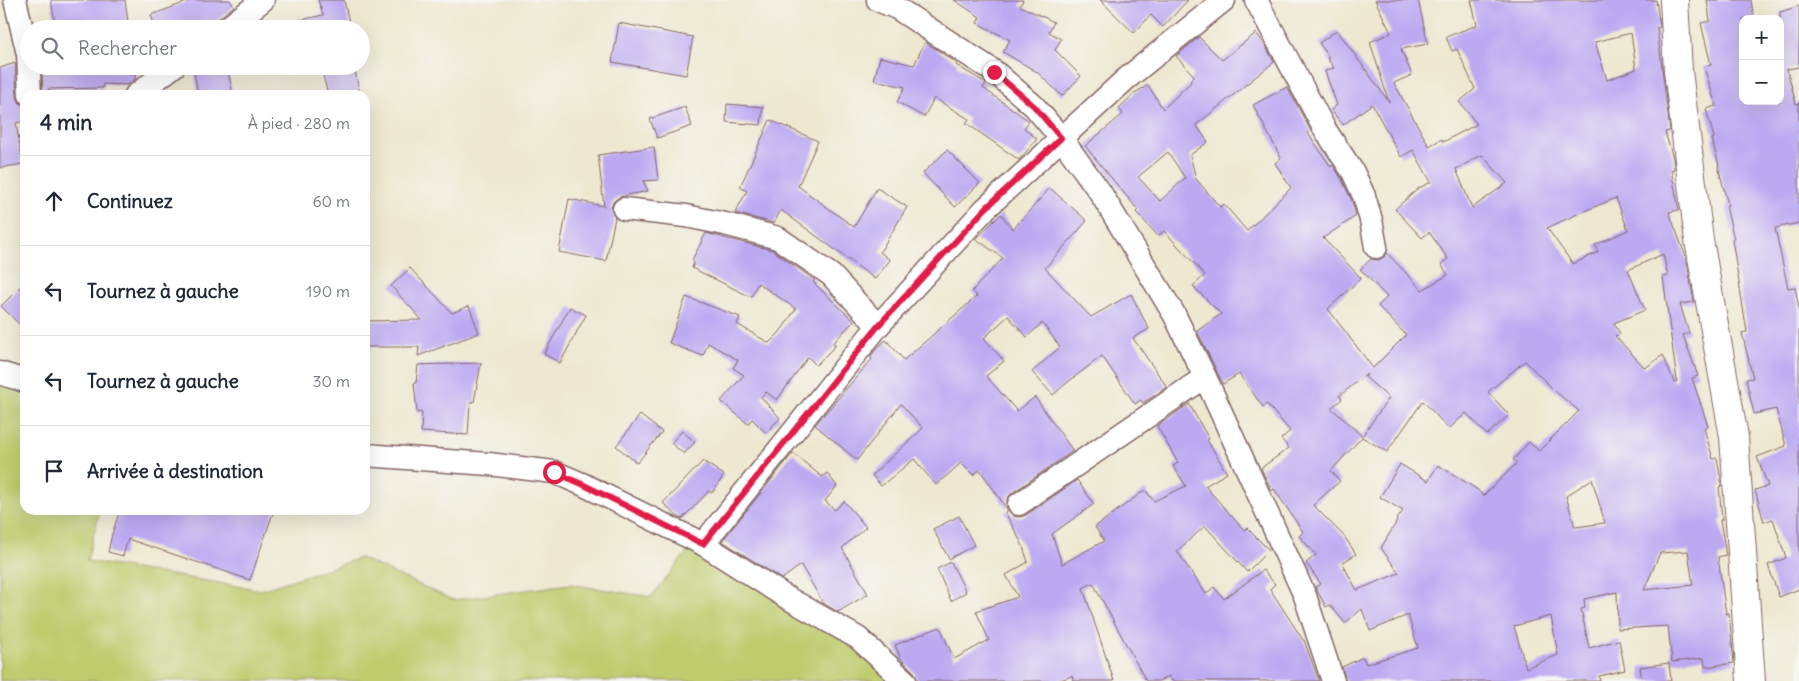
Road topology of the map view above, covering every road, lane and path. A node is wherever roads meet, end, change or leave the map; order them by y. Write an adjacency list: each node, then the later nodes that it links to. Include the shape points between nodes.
1 (15, 0): 8 (street)
2 (263, 0): 7 (street)
3 (878, 0): 13 (street, via 897,8 994,72 1034,106)
4 (1224, 0): 13 (street, via 1126,79)
5 (1256, 0): 15 (street, via 1364,196)
6 (1674, 0): 25 (street, via 1678,71 1699,240 1734,437)
7 (237, 20)
8 (20, 21)
9 (29, 75): 11 (street)
10 (162, 75): 12 (street)
11 (30, 90)
12 (143, 90)
13 (1061, 138): 16 (street, via 985,209); 18 (street, via 1100,192 1174,314)
14 (624, 209): 16 (street, via 686,216 778,238 831,275)
15 (1376, 247)
16 (878, 326): 22 (street)
17 (0, 373): 19 (street)
18 (1205, 377): 21 (street); 24 (street, via 1305,596)
19 (20, 379)
20 (370, 455): 22 (street, via 554,472)
21 (1019, 504)
22 (703, 544): 23 (street, via 858,638)
23 (905, 681)
24 (1333, 681)
25 (1751, 681)

